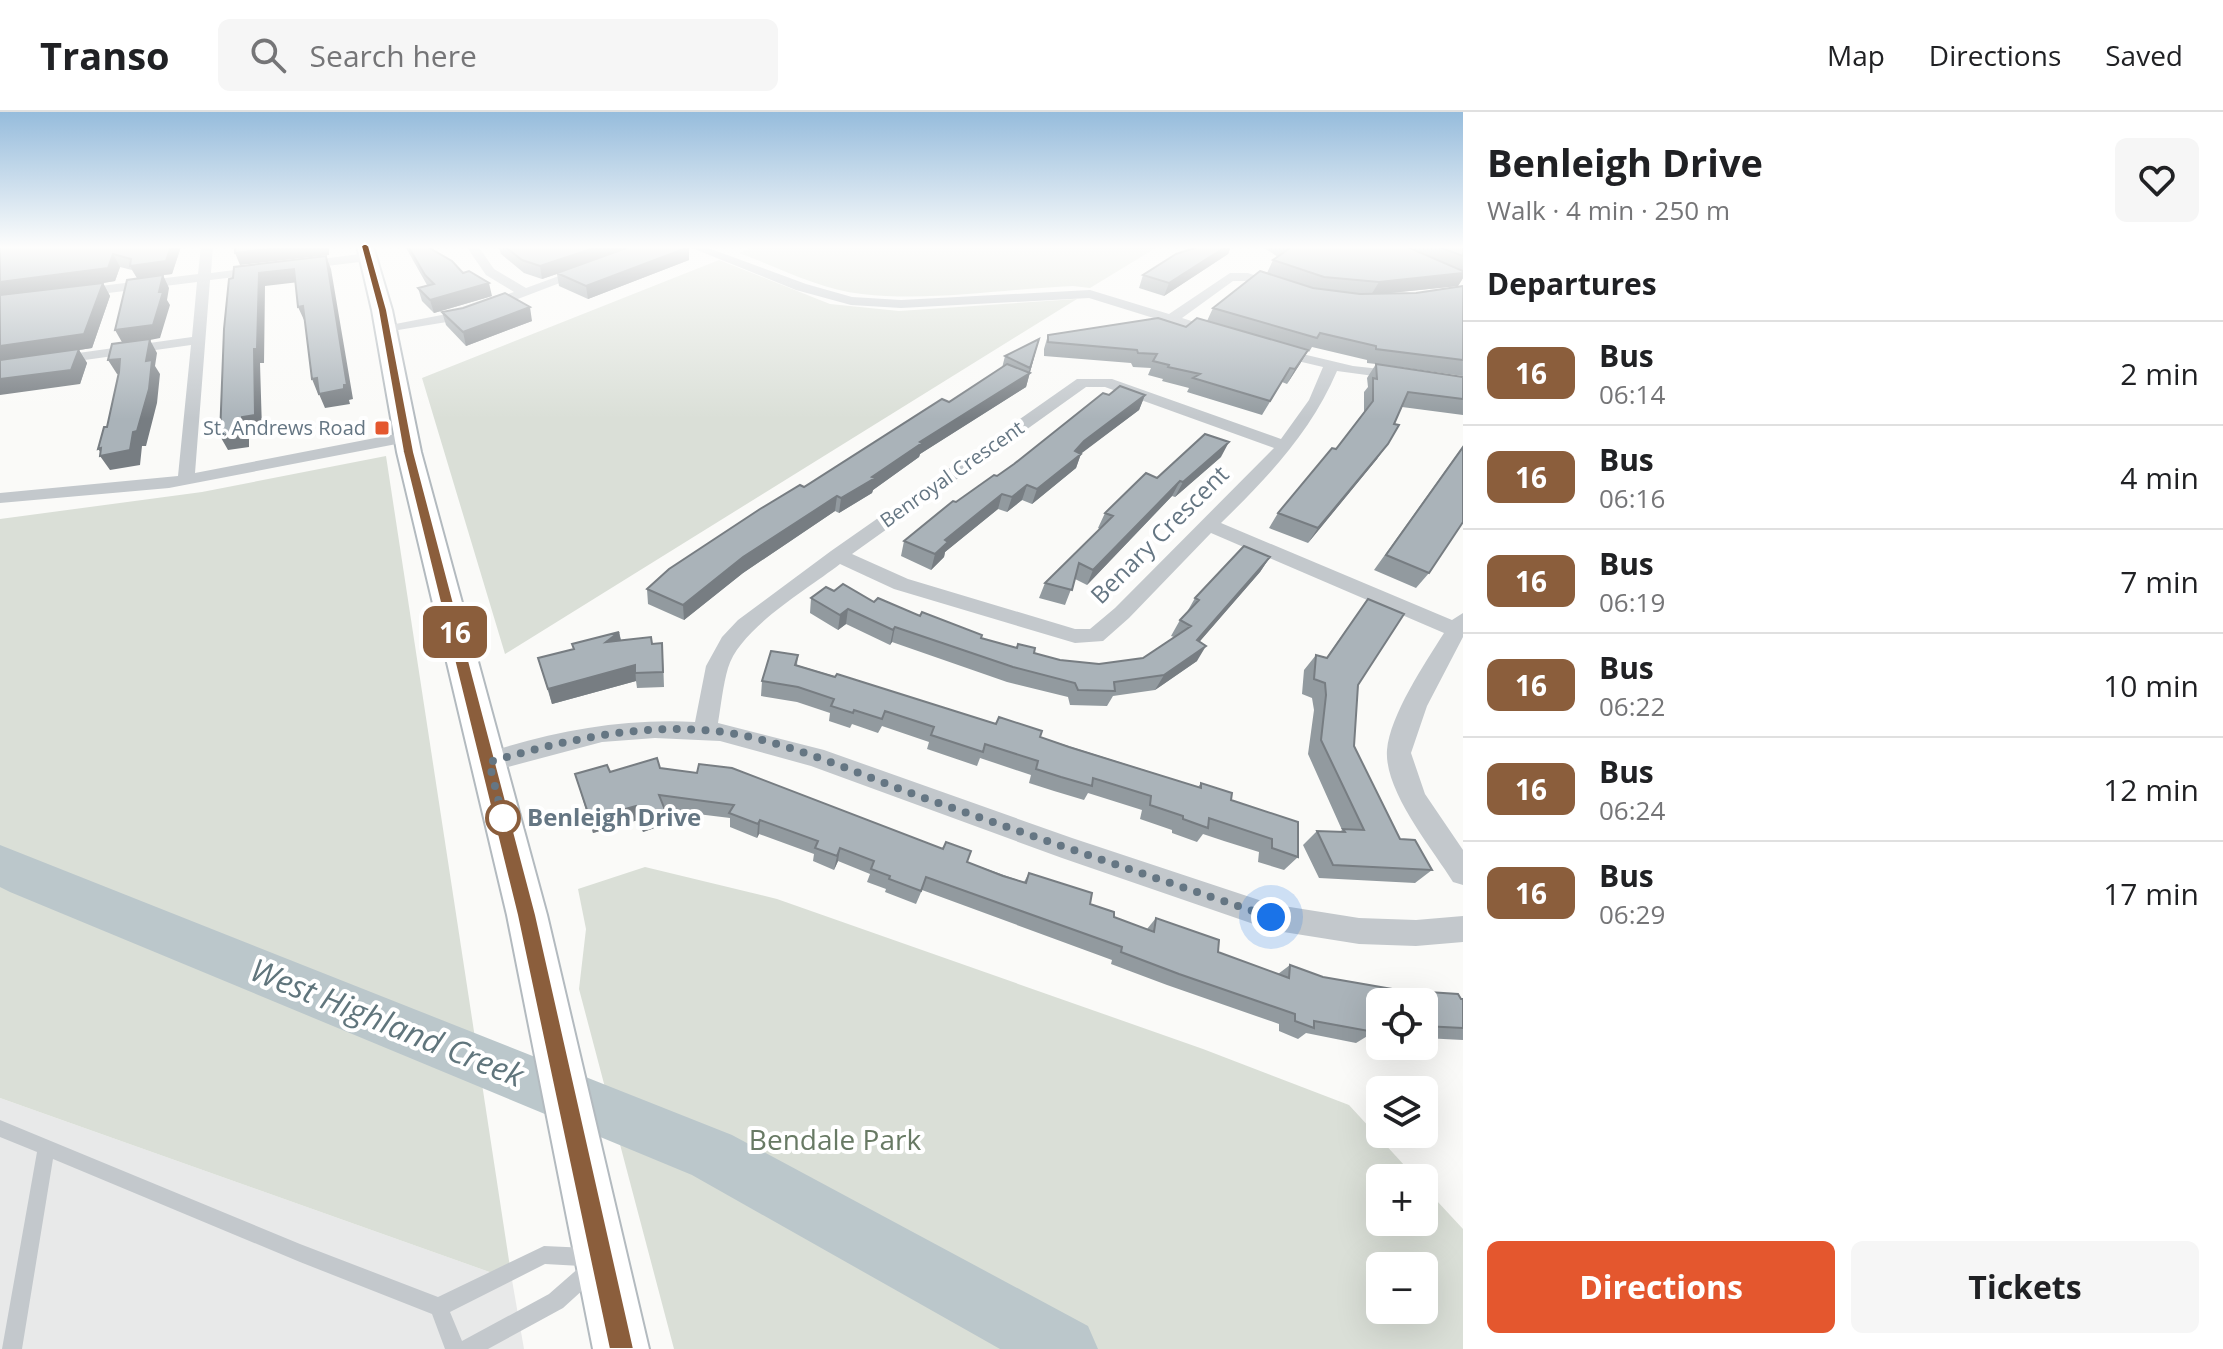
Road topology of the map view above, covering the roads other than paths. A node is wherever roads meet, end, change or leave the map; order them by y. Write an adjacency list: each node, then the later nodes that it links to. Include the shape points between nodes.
1 (202, 304): 9 (street)
2 (379, 304): 7 (main road)
3 (491, 304): 7 (street, via 445,320)
4 (1118, 304): 6 (street)
5 (1193, 304): 6 (street)
6 (1172, 319): 8 (street)
7 (385, 330): 14 (main road)
8 (1228, 337)
9 (199, 340): 12 (street); 16 (street)
10 (1262, 348): 11 (street)
11 (1331, 366): 13 (street); 15 (street, Benary Crescent, via 1310,411)
12 (0, 368)
13 (1463, 383)
14 (406, 437): 16 (street); 22 (main road)
15 (1282, 445): 18 (street, Benary Crescent); 19 (street, Benroyal Crescent, via 1107,382 1082,382)
16 (186, 480): 17 (street)
17 (0, 498)
18 (1209, 525): 19 (street, Benary Crescent, via 1095,636 1075,636 901,584); 20 (street)
19 (838, 555): 21 (street, Benroyal Crescent, via 730,642 711,682)
20 (1460, 625): 23 (street, via 1399,751 1414,796)
21 (705, 730): 22 (street, via 602,733); 24 (street, via 815,757 1271,917 1359,931)
22 (489, 762): 27 (main road)
23 (1463, 873)
24 (1463, 929)
25 (0, 1128): 26 (lane)
26 (46, 1148): 28 (lane); 29 (lane)
27 (603, 1258): 28 (lane, via 544,1255); 31 (lane, via 556,1301); 32 (main road)
28 (439, 1307): 30 (lane)
29 (13, 1347)
30 (455, 1349)
31 (468, 1349)
32 (621, 1349)

